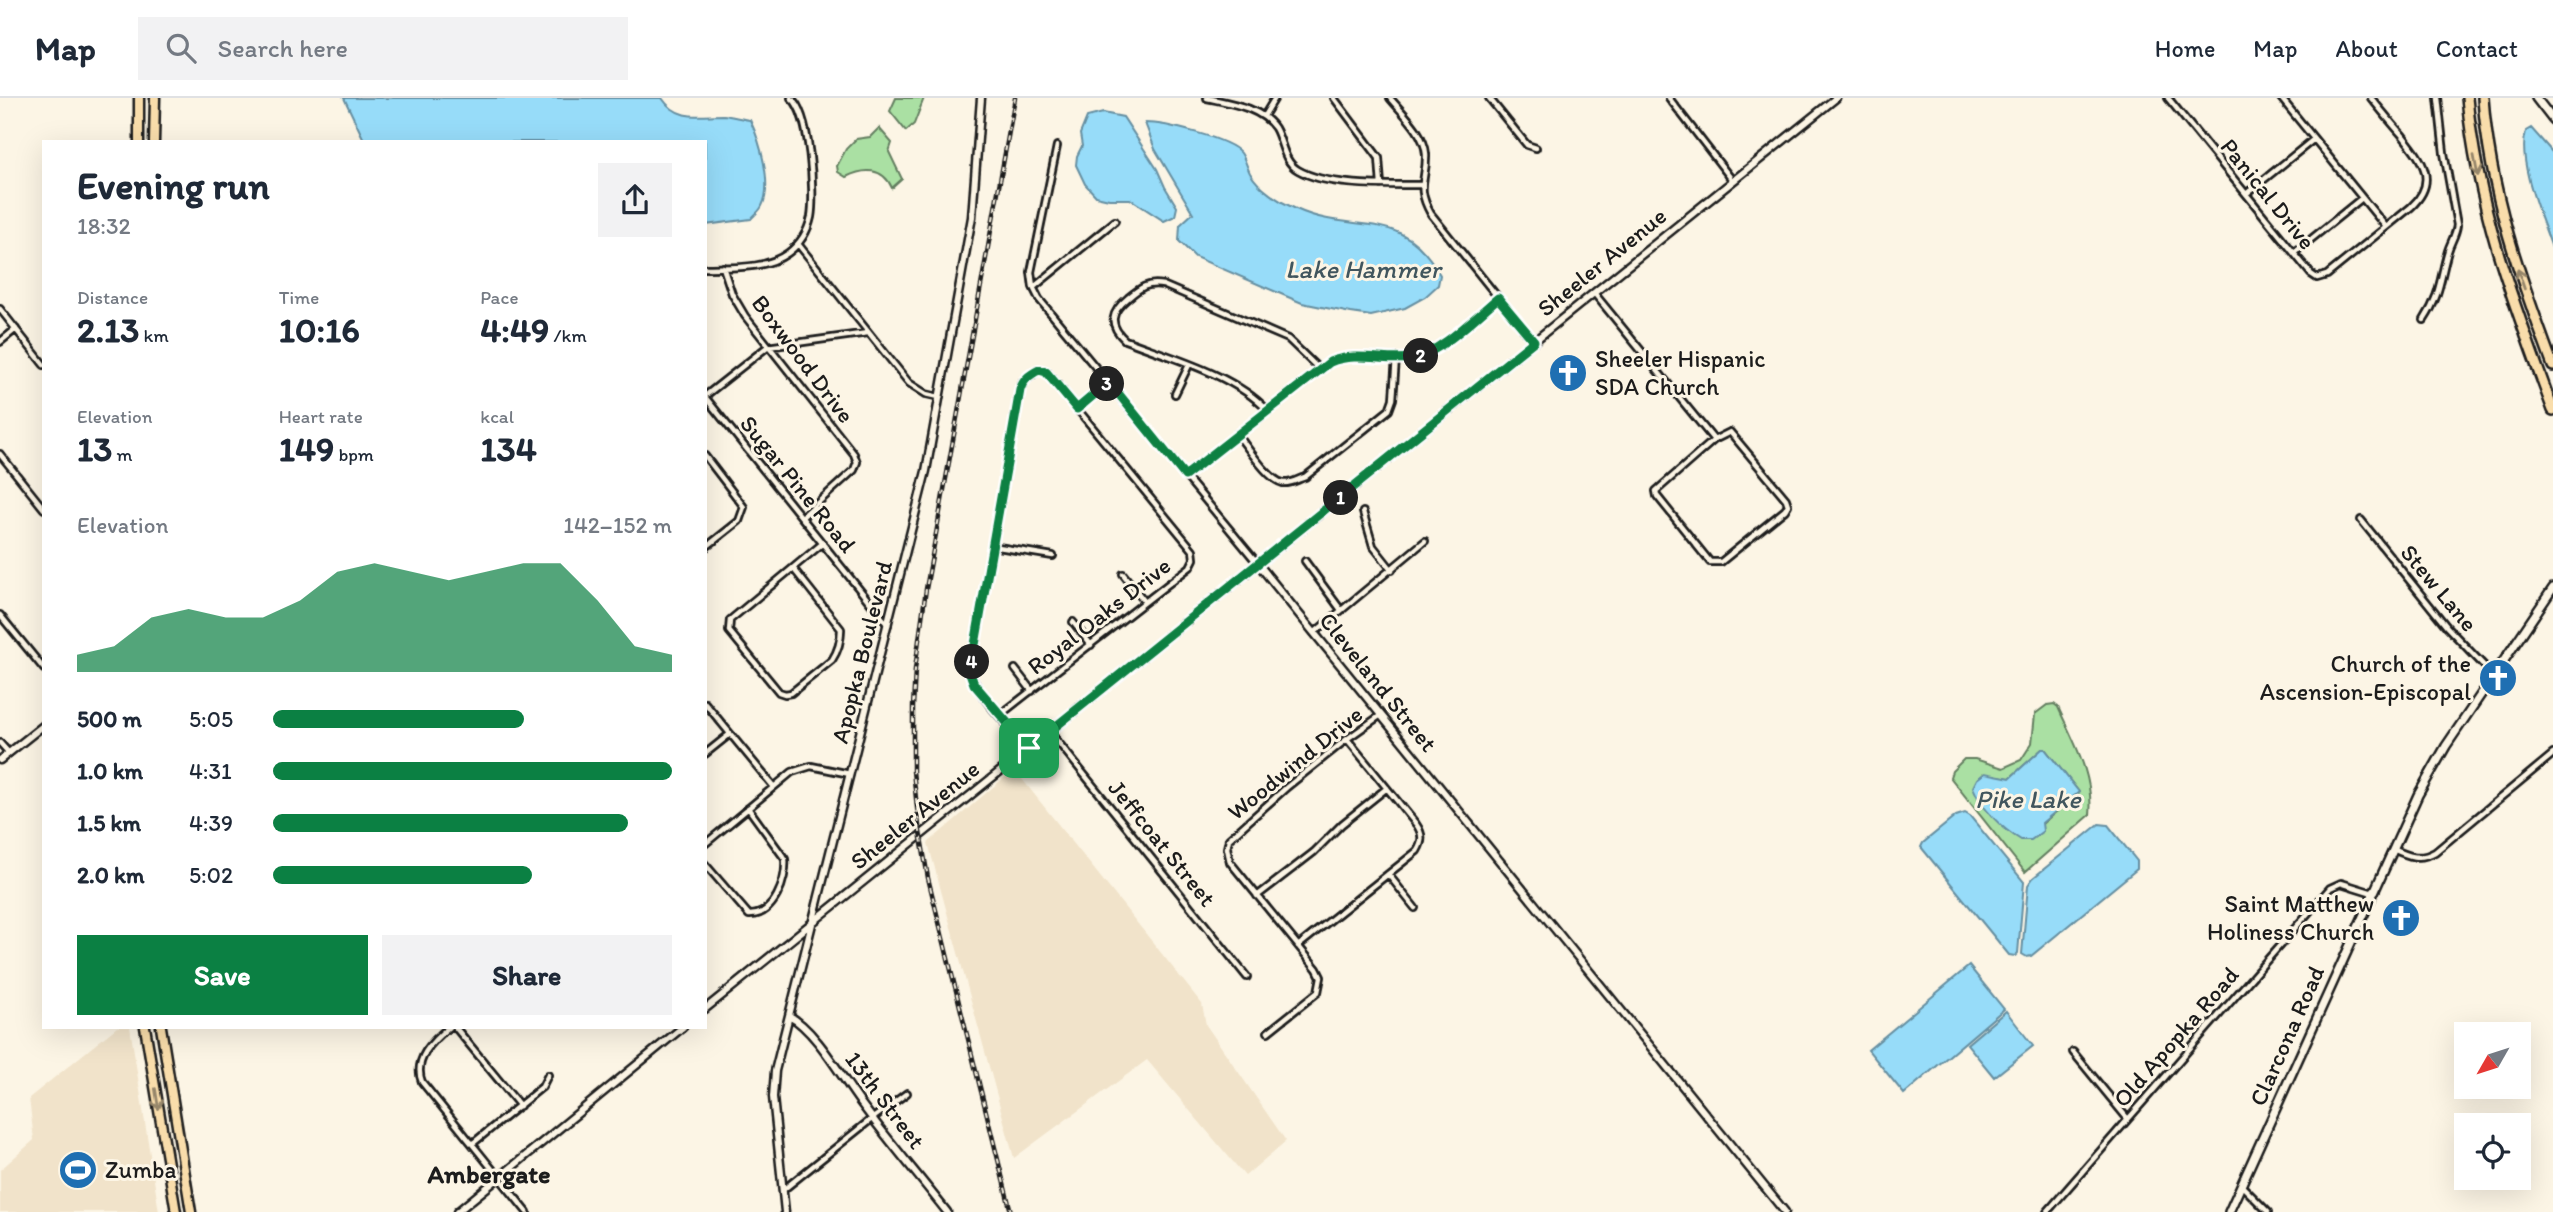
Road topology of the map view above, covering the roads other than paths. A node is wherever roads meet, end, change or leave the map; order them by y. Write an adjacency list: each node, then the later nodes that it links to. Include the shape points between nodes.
1 (139, 98): 22 (main road)
2 (155, 98): 23 (main road)
3 (791, 98): 33 (street, via 798,105 809,147 813,195 807,229)
4 (981, 98): 55 (street, Apopka Boulevard, via 972,217)
5 (1207, 98): 19 (street)
6 (1275, 98): 19 (street)
7 (1334, 98): 27 (street, via 1379,158)
8 (1390, 98): 28 (street, via 1420,135 1426,154)
9 (1489, 98): 25 (street, via 1527,145)
10 (1669, 98): 26 (street)
11 (1836, 98): 26 (street, Sheeler Avenue)
12 (2168, 98): 29 (street, Panical Drive)
13 (2281, 98): 21 (street)
14 (2371, 98): 32 (street, Panical Drive, via 2417,155 2426,176 2419,200)
15 (2438, 98): 41 (street, via 2457,225 2436,302)
16 (2467, 98): 59 (highway, one-way to 59, via 2489,225)
17 (2483, 98): 50 (highway, one-way to 17, via 2505,229)
18 (2536, 98): 20 (main road)
19 (1264, 116): 27 (street, via 1296,169 1319,179)
20 (2553, 120)
21 (2314, 139): 29 (street); 30 (street)
22 (139, 140)
23 (154, 140)
24 (1057, 146): 37 (street, via 1031,272)
25 (1536, 148)
26 (1733, 181): 38 (street, Sheeler Avenue)
27 (1381, 185): 28 (street)
28 (1421, 185): 39 (street, via 1431,214)
29 (2246, 194): 34 (street, Panical Drive)
30 (2362, 198): 32 (street); 34 (street)
31 (1115, 221): 37 (street)
32 (2386, 227): 34 (street, Panical Drive, via 2322,278 2311,274)
33 (798, 244): 35 (street, via 766,264); 43 (street)
34 (2294, 253)
35 (723, 267): 36 (street); 46 (street, Boxwood Drive, via 732,294)
36 (707, 268)
37 (1033, 287): 52 (street, Cleveland Street)
38 (1594, 293): 44 (street, Sheeler Avenue); 61 (street)
39 (1498, 298): 44 (street); 47 (street, via 1436,348 1413,358)
40 (0, 309): 42 (street)
41 (2424, 320)
42 (16, 329): 45 (street); 48 (street)
43 (869, 333): 46 (street); 55 (street, via 909,383)
44 (1534, 341): 75 (street, Sheeler Avenue)
45 (0, 342)
46 (767, 347): 54 (street); 67 (street, Boxwood Drive, via 857,461 854,470)
47 (1396, 358): 51 (street, via 1340,358); 60 (street, via 1389,410 1305,477 1282,483 1272,477)
48 (42, 362)
49 (1189, 365): 51 (street, via 1125,340 1113,325 1117,307 1144,285 1163,285 1288,339); 53 (street); 58 (street, via 1245,389)
50 (2553, 366)
51 (1319, 369): 58 (street)
52 (1109, 382): 57 (street); 64 (street, Cleveland Street)
53 (1175, 394)
54 (707, 395)
55 (940, 397): 84 (street, Apopka Boulevard)
56 (707, 399): 67 (street, Sugar Pine Road)
57 (1077, 409): 72 (street, Royal Oaks Drive, via 1046,372 1039,370 1023,382); 80 (street, Royal Oaks Drive, via 1193,550 1190,567)
58 (1268, 410): 60 (street)
59 (2553, 410)
60 (1237, 433): 64 (street)
61 (1714, 440): 61 (street, via 1656,491 1715,564 1788,505 1735,436 1730,432)
62 (0, 454): 65 (street)
63 (707, 458): 71 (street, via 744,507 739,521)
64 (1185, 476): 75 (street, Cleveland Street)
65 (42, 506)
66 (1363, 512): 77 (street, via 1373,546)
67 (802, 517): 70 (street, Sugar Pine Road)
68 (2361, 520): 89 (street, Stew Lane, via 2447,627)
69 (1426, 541): 77 (street)
70 (822, 543): 76 (street); 84 (street, Sugar Pine Road)
71 (707, 546)
72 (992, 546): 73 (street); 92 (street, Royal Oaks Drive, via 970,673)
73 (1053, 556)
74 (1305, 561): 81 (street)
75 (1259, 565): 85 (street, Cleveland Street); 95 (street, Sheeler Avenue)
76 (793, 568): 76 (street, via 728,625 785,694 832,660 841,637 841,629)
77 (1392, 570): 81 (street)
78 (1123, 575): 80 (street)
79 (2553, 588): 89 (main road, Clarcona Road)
80 (1145, 602): 86 (street, Royal Oaks Drive)
81 (1341, 610): 85 (street)
82 (0, 615): 87 (street)
83 (1073, 622): 86 (street)
84 (889, 625): 104 (street, Apopka Boulevard)
85 (1314, 632): 93 (street, Cleveland Street)
86 (1091, 645): 90 (street, Royal Oaks Drive)
87 (42, 667)
88 (1015, 670): 90 (street)
89 (2494, 676): 109 (main road, Clarcona Road, via 2432,769)
90 (1032, 691): 92 (street, Royal Oaks Drive)
91 (707, 705): 96 (street)
92 (1000, 715): 99 (street, Royal Oaks Drive)
93 (1381, 715): 97 (street, Woodwind Drive); 146 (street, Cleveland Street)
94 (42, 727): 101 (street)
95 (1050, 732): 99 (street, Sheeler Avenue); 117 (street, Jeffcoat Street)
96 (730, 734): 100 (street); 105 (street)
97 (1347, 738): 106 (street); 113 (street, Woodwind Drive, via 1229,839 1230,862)
98 (0, 743): 101 (street)
99 (1029, 748): 115 (street, Sheeler Avenue)
100 (707, 752)
101 (9, 753): 103 (street)
102 (2553, 754): 109 (street, via 2435,852 2416,858)
103 (0, 760)
104 (850, 774): 105 (street, via 811,765 792,772); 115 (street, Apopka Boulevard)
105 (774, 787): 107 (street)
106 (1387, 788): 111 (street, via 1422,836 1417,851); 113 (street)
107 (748, 808): 108 (street); 110 (street, via 785,859 777,898 759,914 749,915)
108 (707, 842)
109 (2393, 849): 112 (main road, Clarcona Road)
110 (707, 866)
111 (1388, 874): 114 (street); 116 (street)
112 (2373, 893): 133 (street, Old Apopka Road, via 2341,883 2330,888); 138 (main road, Clarcona Road)
113 (1257, 896): 116 (street, Woodwind Drive)
114 (1415, 908)
115 (812, 923): 118 (street, Sheeler Avenue); 119 (street, Apopka Boulevard)
116 (1298, 946): 125 (street, Woodwind Drive, via 1317,969 1321,985 1312,998)
117 (1247, 976)
118 (707, 1007)
119 (789, 1016): 132 (street, 13th Street, via 819,1046); 139 (street, Apopka Boulevard, via 774,1083)
120 (145, 1029): 128 (main road)
121 (161, 1029): 127 (main road)
122 (447, 1029): 134 (street, via 423,1055 418,1072)
123 (457, 1029): 131 (street)
124 (681, 1029): 137 (street)
125 (1268, 1032)
126 (2074, 1052): 133 (street)
127 (167, 1065): 128 (main road); 135 (main road)
128 (152, 1067): 136 (main road, one-way to 136)
129 (548, 1074): 131 (street, via 542,1087)
130 (907, 1093): 132 (street)
131 (520, 1106): 134 (street)
132 (872, 1118): 139 (street); 145 (street, 13th Street)
133 (2127, 1118): 147 (street, Old Apopka Road)
134 (472, 1144): 137 (street)
135 (183, 1158): 136 (main road); 141 (main road)
136 (167, 1161): 140 (main road)
137 (499, 1178): 142 (street); 143 (street)
138 (2241, 1185): 148 (main road, Clarcona Road); 149 (street)
139 (783, 1191): 144 (street, Apopka Boulevard)
140 (176, 1212)
141 (191, 1212)
142 (457, 1212)
143 (527, 1212)
144 (785, 1212)
145 (947, 1212)
146 (1785, 1212)
147 (2046, 1212)
148 (2229, 1212)
149 (2268, 1212)

